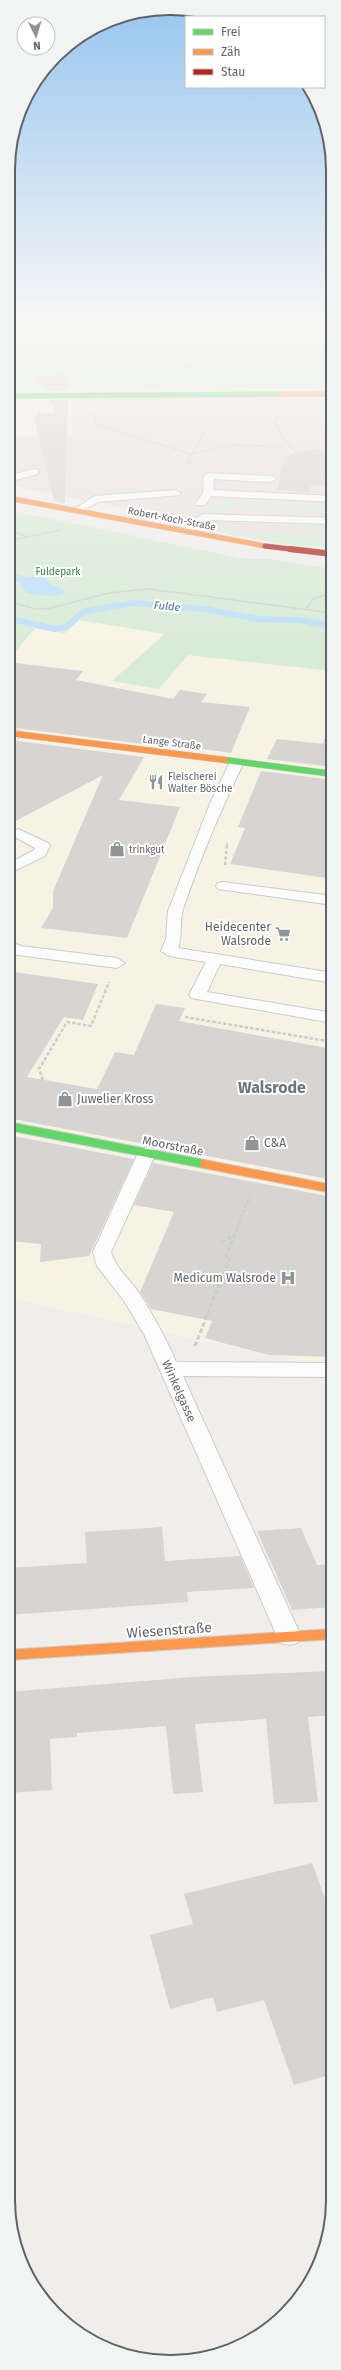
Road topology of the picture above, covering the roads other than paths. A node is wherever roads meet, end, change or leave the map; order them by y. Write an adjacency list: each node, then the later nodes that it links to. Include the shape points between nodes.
1 (34, 472): 2 (lane)
2 (15, 477)
3 (270, 479): 5 (lane, via 208,476)
4 (176, 493): 8 (lane, via 96,499)
5 (208, 494): 6 (lane); 9 (lane, via 196,510)
6 (326, 498)
7 (15, 499): 8 (street, Robert-Koch-Straße)
8 (76, 511): 11 (street, Robert-Koch-Straße)
9 (200, 519): 10 (lane); 11 (lane); 12 (lane, via 251,528)
10 (326, 520)
11 (186, 532): 13 (street, Robert-Koch-Straße, via 279,549)
12 (326, 532)
13 (326, 553)
14 (15, 737): 15 (street, Lange Straße)
15 (237, 762): 16 (street, Lange Straße); 22 (lane, via 218,801 175,910 174,939 169,951)
16 (326, 773)
17 (18, 833): 18 (lane, via 43,846 40,853)
18 (15, 866)
19 (223, 886): 20 (lane)
20 (326, 900)
21 (15, 949): 23 (lane)
22 (215, 959): 24 (lane); 25 (lane, via 197,995)
23 (117, 963)
24 (326, 977)
25 (326, 1017)
26 (15, 1127): 27 (street, Moorstraße)
27 (147, 1153): 28 (street, Moorstraße); 29 (lane, Winkelgasse, via 102,1252 104,1262 131,1296 154,1334)
28 (326, 1188)
29 (169, 1369): 30 (lane); 32 (lane, Winkelgasse)
30 (326, 1370)
31 (326, 1634): 32 (street, Wiesenstraße)
32 (289, 1636): 33 (street, Wiesenstraße)
33 (15, 1655)

